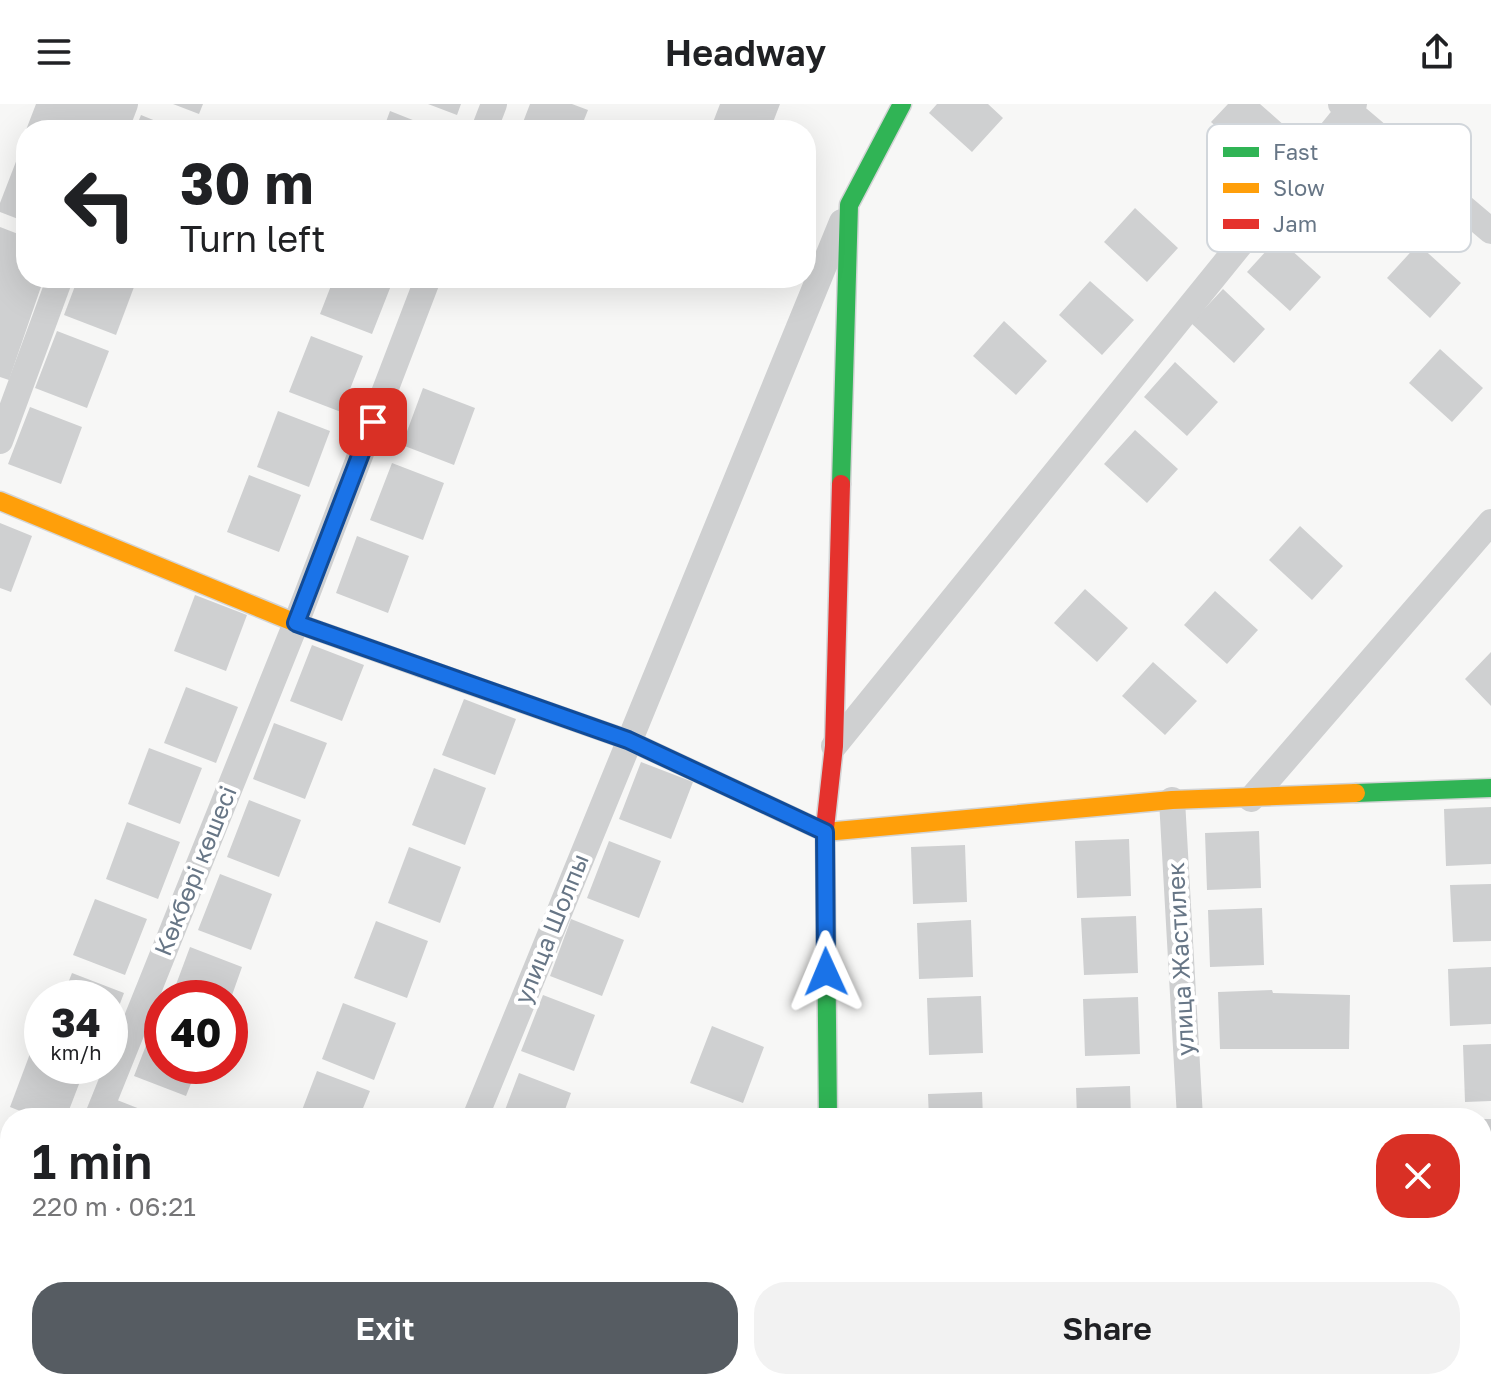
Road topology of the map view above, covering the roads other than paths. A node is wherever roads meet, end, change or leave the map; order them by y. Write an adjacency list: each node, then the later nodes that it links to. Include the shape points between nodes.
1 (902, 104): 5 (street)
2 (1348, 106): 3 (street); 4 (street)
3 (1334, 124)
4 (1369, 124)
5 (849, 205): 9 (street, улица Шолпы); 18 (street)
6 (1471, 214): 7 (street)
7 (1491, 231)
8 (1231, 252): 18 (street)
9 (816, 285)
10 (56, 288): 13 (street)
11 (424, 288): 16 (street, Көкбөрі көшесі)
12 (815, 288): 17 (street, улица Шолпы)
13 (0, 441)
14 (0, 501): 16 (street)
15 (1491, 522): 20 (street)
16 (296, 623): 17 (street); 23 (street, Көкбөрі көшесі)
17 (628, 740): 22 (street); 24 (street, улица Шолпы)
18 (834, 746): 22 (street)
19 (1491, 788): 20 (street)
20 (1251, 799): 21 (street)
21 (1172, 800): 22 (street); 26 (street, улица Жастилек)
22 (825, 832): 25 (street)
23 (101, 1108)
24 (479, 1108)
25 (828, 1108)
26 (1189, 1108)

